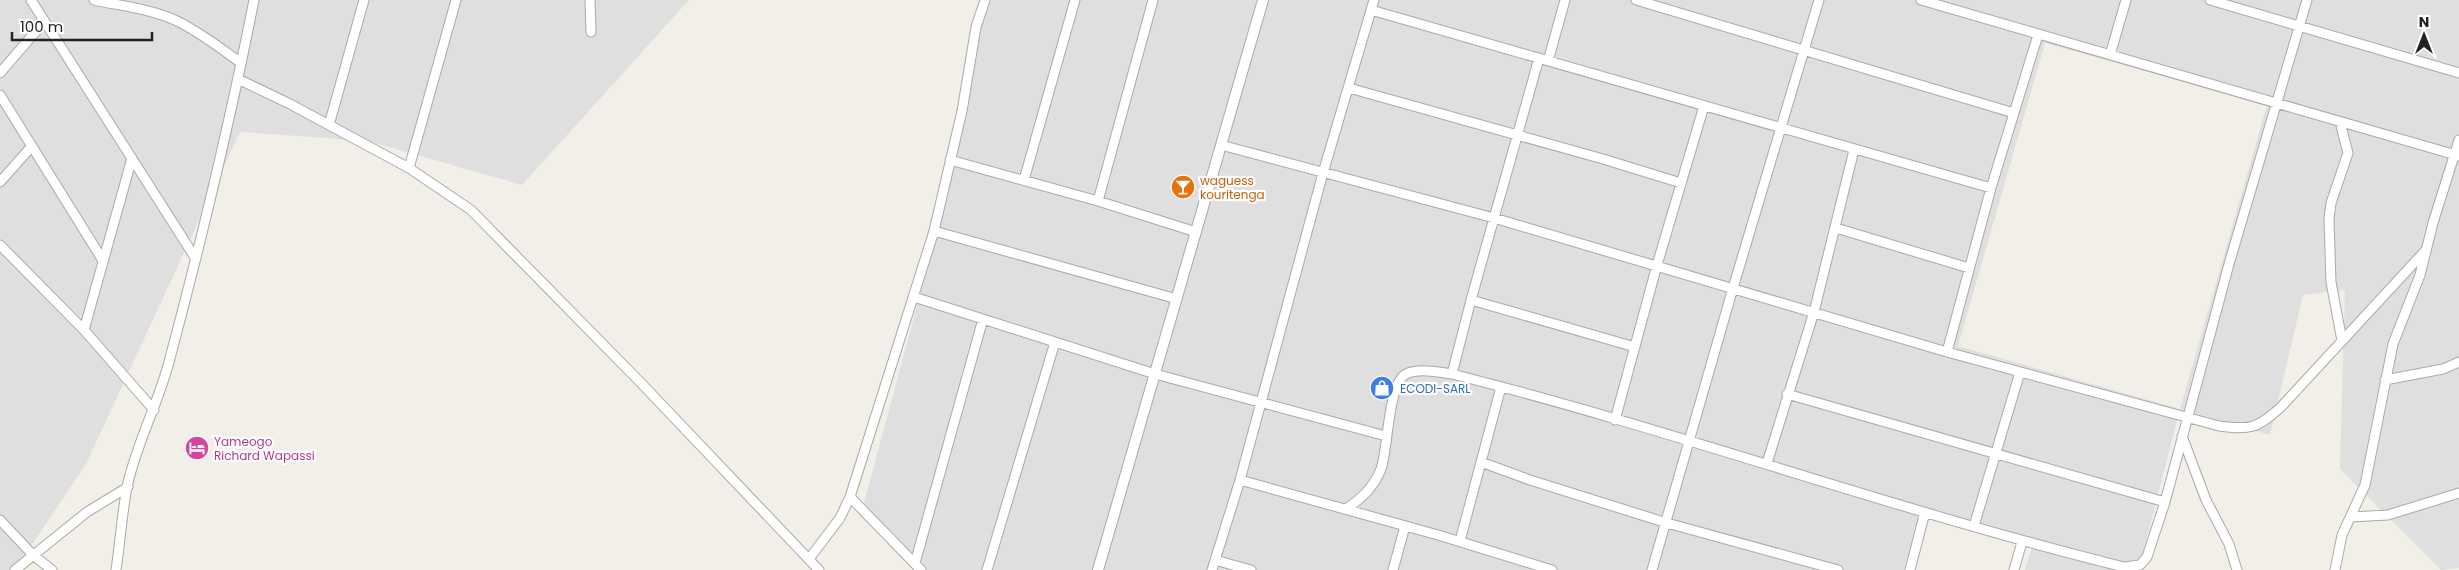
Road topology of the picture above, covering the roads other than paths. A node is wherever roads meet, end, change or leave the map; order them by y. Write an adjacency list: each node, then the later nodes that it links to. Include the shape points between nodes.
1 (31, 0): 21 (street)
2 (94, 0): 28 (street, via 175,20)
3 (254, 0): 28 (street)
4 (364, 0): 38 (street)
5 (456, 0): 48 (street)
6 (590, 0): 23 (street)
7 (985, 0): 47 (street, via 976,27)
8 (1075, 0): 50 (street)
9 (1153, 0): 54 (street)
10 (1263, 0): 42 (street)
11 (1374, 0): 20 (street)
12 (1565, 0): 27 (street)
13 (1636, 0): 25 (street)
14 (1819, 0): 25 (street)
15 (1921, 0): 19 (street)
16 (2126, 0): 26 (street)
17 (2210, 0): 22 (street)
18 (2307, 0): 22 (street)
19 (1945, 3): 24 (street)
20 (1371, 10): 27 (street); 32 (street)
21 (44, 22): 29 (street); 46 (street)
22 (2300, 26): 30 (street); 34 (street)
23 (592, 32)
24 (2038, 35): 26 (street); 36 (street)
25 (1804, 52): 36 (street); 39 (street)
26 (2110, 55): 34 (street)
27 (1544, 60): 35 (street); 40 (street)
28 (242, 63): 31 (street)
29 (0, 73)
30 (2459, 73)
31 (238, 79): 38 (street); 62 (street)
32 (1349, 88): 40 (street); 49 (street)
33 (0, 95): 43 (street)
34 (2277, 104): 37 (street); 85 (street)
35 (1704, 106): 39 (street); 52 (street)
36 (2014, 113): 53 (street)
37 (2340, 122): 45 (street); 72 (street, via 2348,143 2348,156 2329,219 2332,289)
38 (328, 125): 48 (street)
39 (1781, 126): 44 (street); 65 (street)
40 (1518, 136): 52 (street); 55 (street)
41 (2459, 140): 45 (street)
42 (1221, 145): 49 (street); 58 (street)
43 (32, 146): 51 (street); 61 (street)
44 (1854, 150): 53 (street); 56 (street)
45 (2457, 155): 60 (street)
46 (132, 158): 61 (street); 62 (street)
47 (950, 160): 50 (street); 57 (street)
48 (409, 168): 108 (street, via 471,210)
49 (1323, 173): 55 (street); 83 (street)
50 (1024, 180): 54 (street)
51 (0, 182)
52 (1681, 183): 63 (street)
53 (1991, 188): 64 (street)
54 (1098, 201): 58 (street)
55 (1494, 218): 63 (street); 68 (street)
56 (1836, 228): 64 (street); 69 (street)
57 (934, 231): 66 (street); 67 (street)
58 (1196, 232): 67 (street)
59 (0, 245): 71 (street)
60 (2426, 250): 72 (street); 80 (street, via 2420,275 2393,344)
61 (102, 259): 71 (street)
62 (196, 259): 84 (street)
63 (1657, 265): 65 (street); 74 (street)
64 (1969, 268): 75 (street)
65 (1733, 288): 69 (street); 89 (street)
66 (914, 296): 70 (street); 96 (street)
67 (1177, 299): 78 (street)
68 (1470, 300): 74 (street); 79 (street)
69 (1814, 312): 75 (street); 82 (street)
70 (983, 319): 73 (street); 110 (street)
71 (84, 330): 84 (street)
72 (2342, 341): 85 (street, via 2281,407 2255,427 2219,426)
73 (1055, 342): 78 (street); 115 (street)
74 (1635, 347): 86 (street)
75 (1947, 352): 77 (street)
76 (2459, 362): 80 (street)
77 (2020, 372): 85 (street); 90 (street)
78 (1155, 374): 83 (street); 116 (street)
79 (1452, 374): 81 (street); 87 (street, via 1415,372 1400,378)
80 (2385, 380): 100 (street, via 2365,485)
81 (1501, 387): 86 (street); 91 (street)
82 (1787, 394): 90 (street); 92 (street)
83 (1261, 403): 87 (street); 93 (street)
84 (154, 410): 94 (street, via 142,436)
85 (2188, 417): 88 (street)
86 (1615, 420): 89 (street)
87 (1386, 436): 98 (street, via 1383,460 1375,482 1367,493)
88 (2182, 436): 97 (street); 125 (street)
89 (1689, 442): 92 (street); 102 (street)
90 (1995, 453): 97 (street); 104 (street)
91 (1481, 462): 102 (street); 105 (street)
92 (1766, 463): 99 (street)
93 (1240, 480): 98 (street); 109 (street)
94 (128, 487): 107 (street, via 87,512); 113 (street)
95 (2459, 493): 100 (street, via 2388,515)
96 (850, 497): 108 (street, via 840,518); 110 (street)
97 (2166, 502): 106 (street, via 2147,557 2140,565 2124,567)
98 (1346, 509): 103 (street)
99 (1926, 512): 104 (street); 123 (street)
100 (2350, 517): 126 (street, via 2342,535)
101 (0, 520): 107 (street)
102 (1667, 523): 121 (street); 122 (street)
103 (1405, 526): 105 (street); 119 (street)
104 (1974, 526): 106 (street)
105 (1460, 541): 120 (street)
106 (2022, 542): 124 (street)
107 (33, 555): 111 (street); 112 (street)
108 (809, 559): 114 (street)
109 (1215, 560): 117 (street); 118 (street)
110 (918, 566)
111 (15, 570)
112 (52, 570)
113 (116, 570)
114 (819, 570)
115 (988, 570)
116 (1098, 570)
117 (1212, 570)
118 (1251, 570)
119 (1393, 570)
120 (1552, 570)
121 (1652, 570)
122 (1838, 570)
123 (1910, 570)
124 (2014, 570)
125 (2237, 570)
126 (2335, 570)

